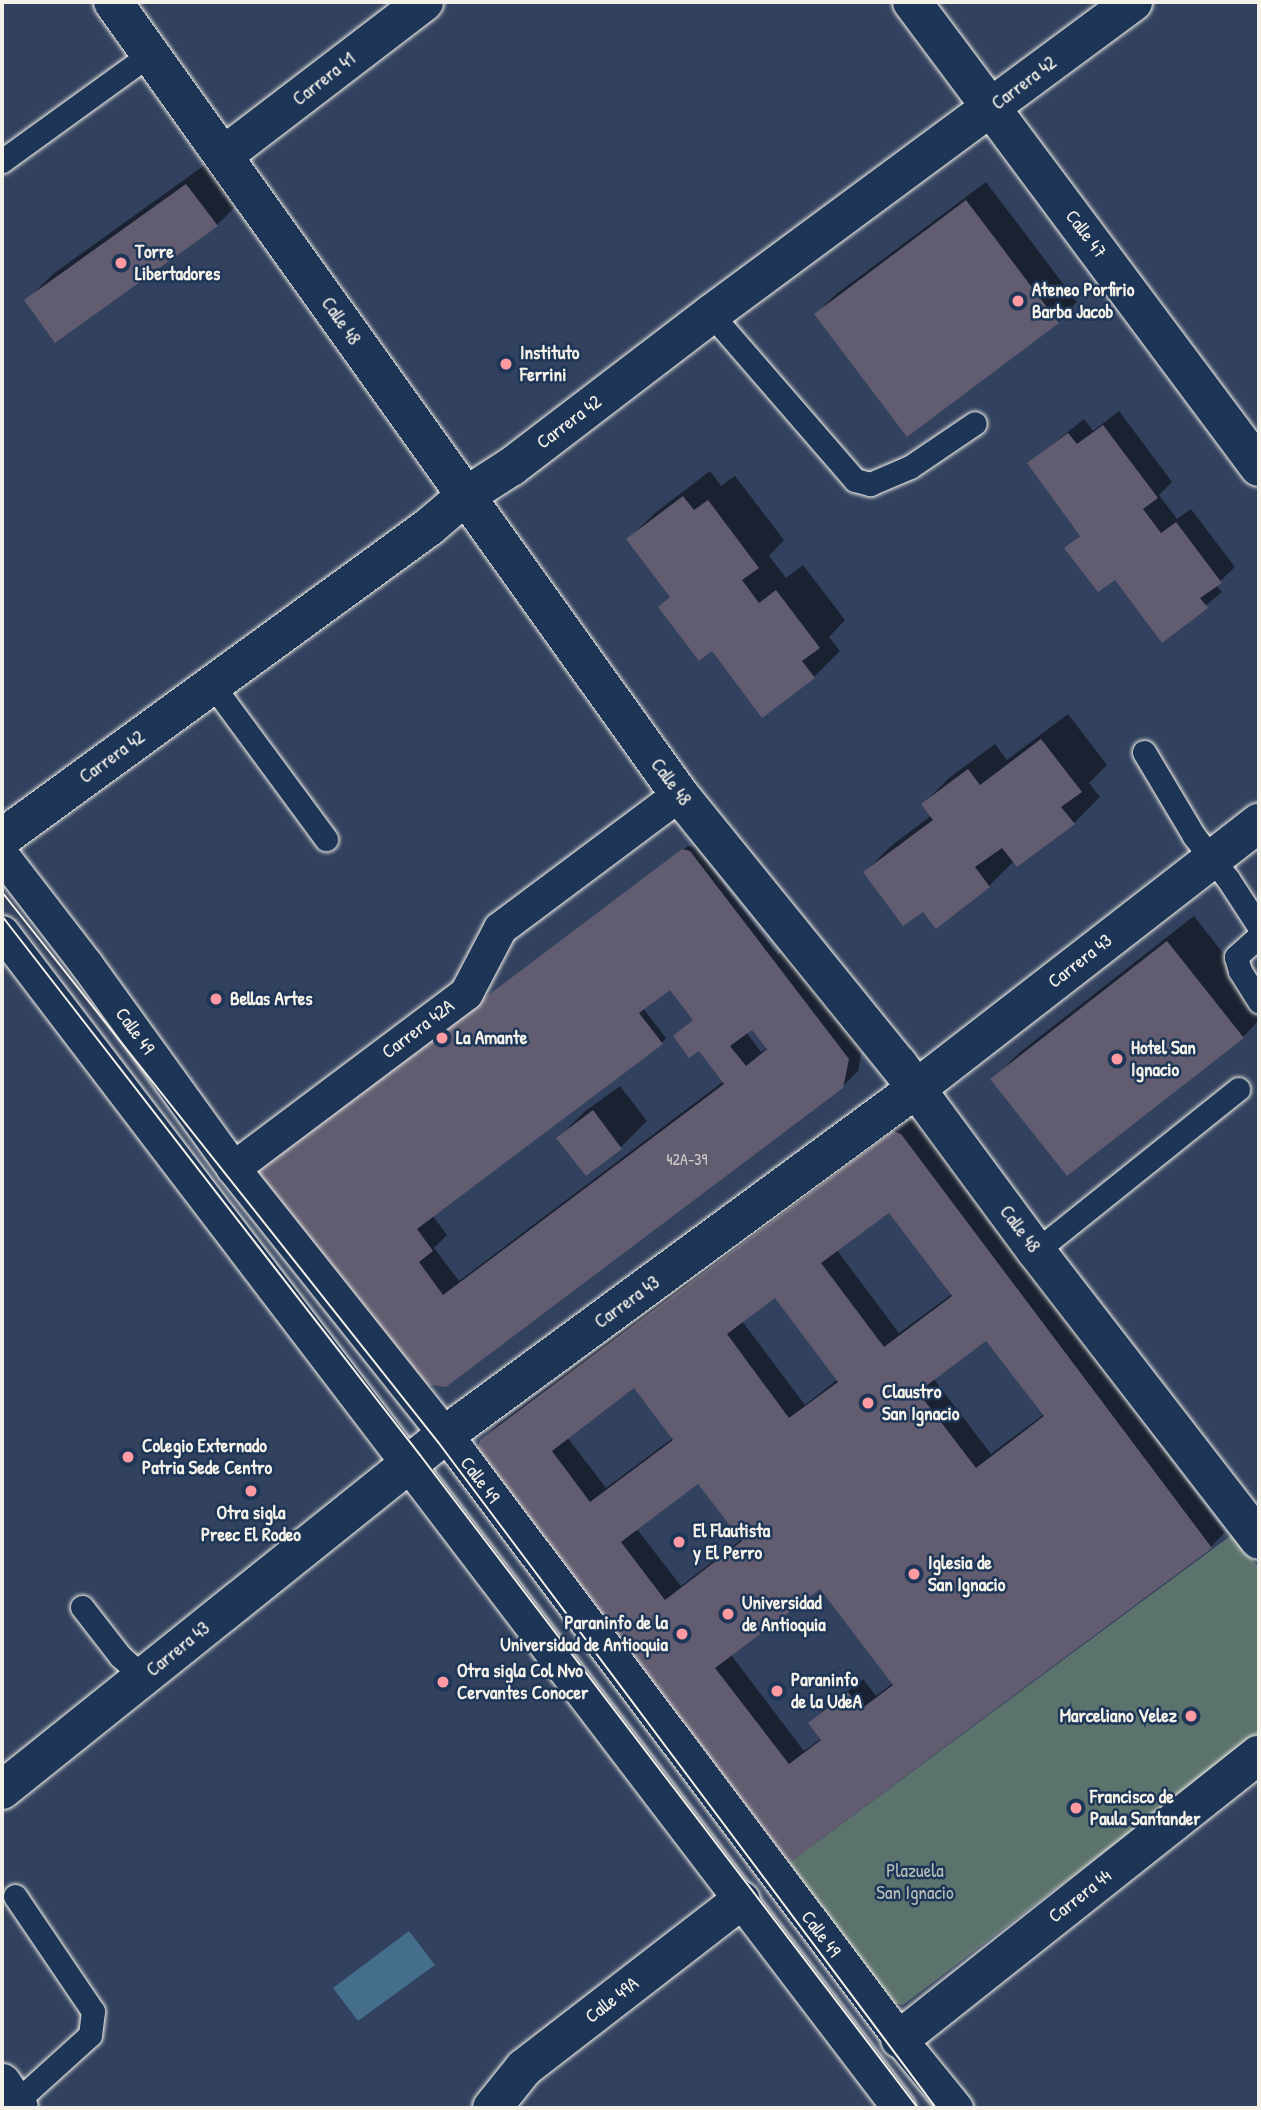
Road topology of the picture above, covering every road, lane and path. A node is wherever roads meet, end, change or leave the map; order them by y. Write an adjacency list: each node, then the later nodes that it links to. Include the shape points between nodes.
1 (113, 2): 5 (street, Calle 48)
2 (424, 2): 7 (street, Carrera 41)
3 (912, 2): 6 (street, Calle 47)
4 (1133, 2): 6 (street, Carrera 42)
5 (150, 54): 7 (street, Calle 48); 8 (lane)
6 (992, 108): 9 (street, Carrera 42); 11 (street, Calle 47)
7 (224, 155): 12 (street, Calle 48)
8 (2, 161)
9 (711, 314): 10 (lane, via 855,480 870,484 910,467); 12 (street, Carrera 42, via 511,467)
10 (975, 423)
11 (1259, 467)
12 (464, 497): 13 (street, Carrera 42); 15 (street, Calle 48)
13 (211, 683): 17 (street, Carrera 42); 18 (lane)
14 (1144, 752): 19 (lane)
15 (679, 794): 24 (street, Calle 48); 26 (street, Carrera 42A, via 500,928 466,993)
16 (1259, 823): 19 (street, Carrera 43)
17 (4, 837): 26 (street, Calle 49, via 86,964)
18 (326, 839)
19 (1212, 859): 20 (lane); 24 (street, Carrera 43)
20 (1259, 927)
21 (2, 932): 29 (street)
22 (1259, 936): 23 (lane, via 1236,957)
23 (1259, 1002)
24 (917, 1088): 27 (street, Calle 48); 28 (street, Carrera 43)
25 (1238, 1089): 27 (lane)
26 (233, 1167): 28 (street, Calle 49)
27 (1036, 1251): 30 (street, Calle 48)
28 (445, 1435): 29 (street, Carrera 43); 37 (street, Calle 49)
29 (409, 1464): 32 (street, Carrera 43); 36 (street)
30 (1259, 1540)
31 (82, 1606): 32 (lane, via 120,1656)
32 (143, 1677): 34 (street, Carrera 43)
33 (1259, 1754): 37 (street, Carrera 44)
34 (2, 1790)
35 (15, 1896): 38 (lane, via 93,2011 90,2035)
36 (741, 1900): 39 (street, Calle 49A, via 524,2068); 40 (street)
37 (900, 2039): 41 (street, Calle 49)
38 (12, 2098)
39 (492, 2108)
40 (899, 2108)
41 (956, 2108)

